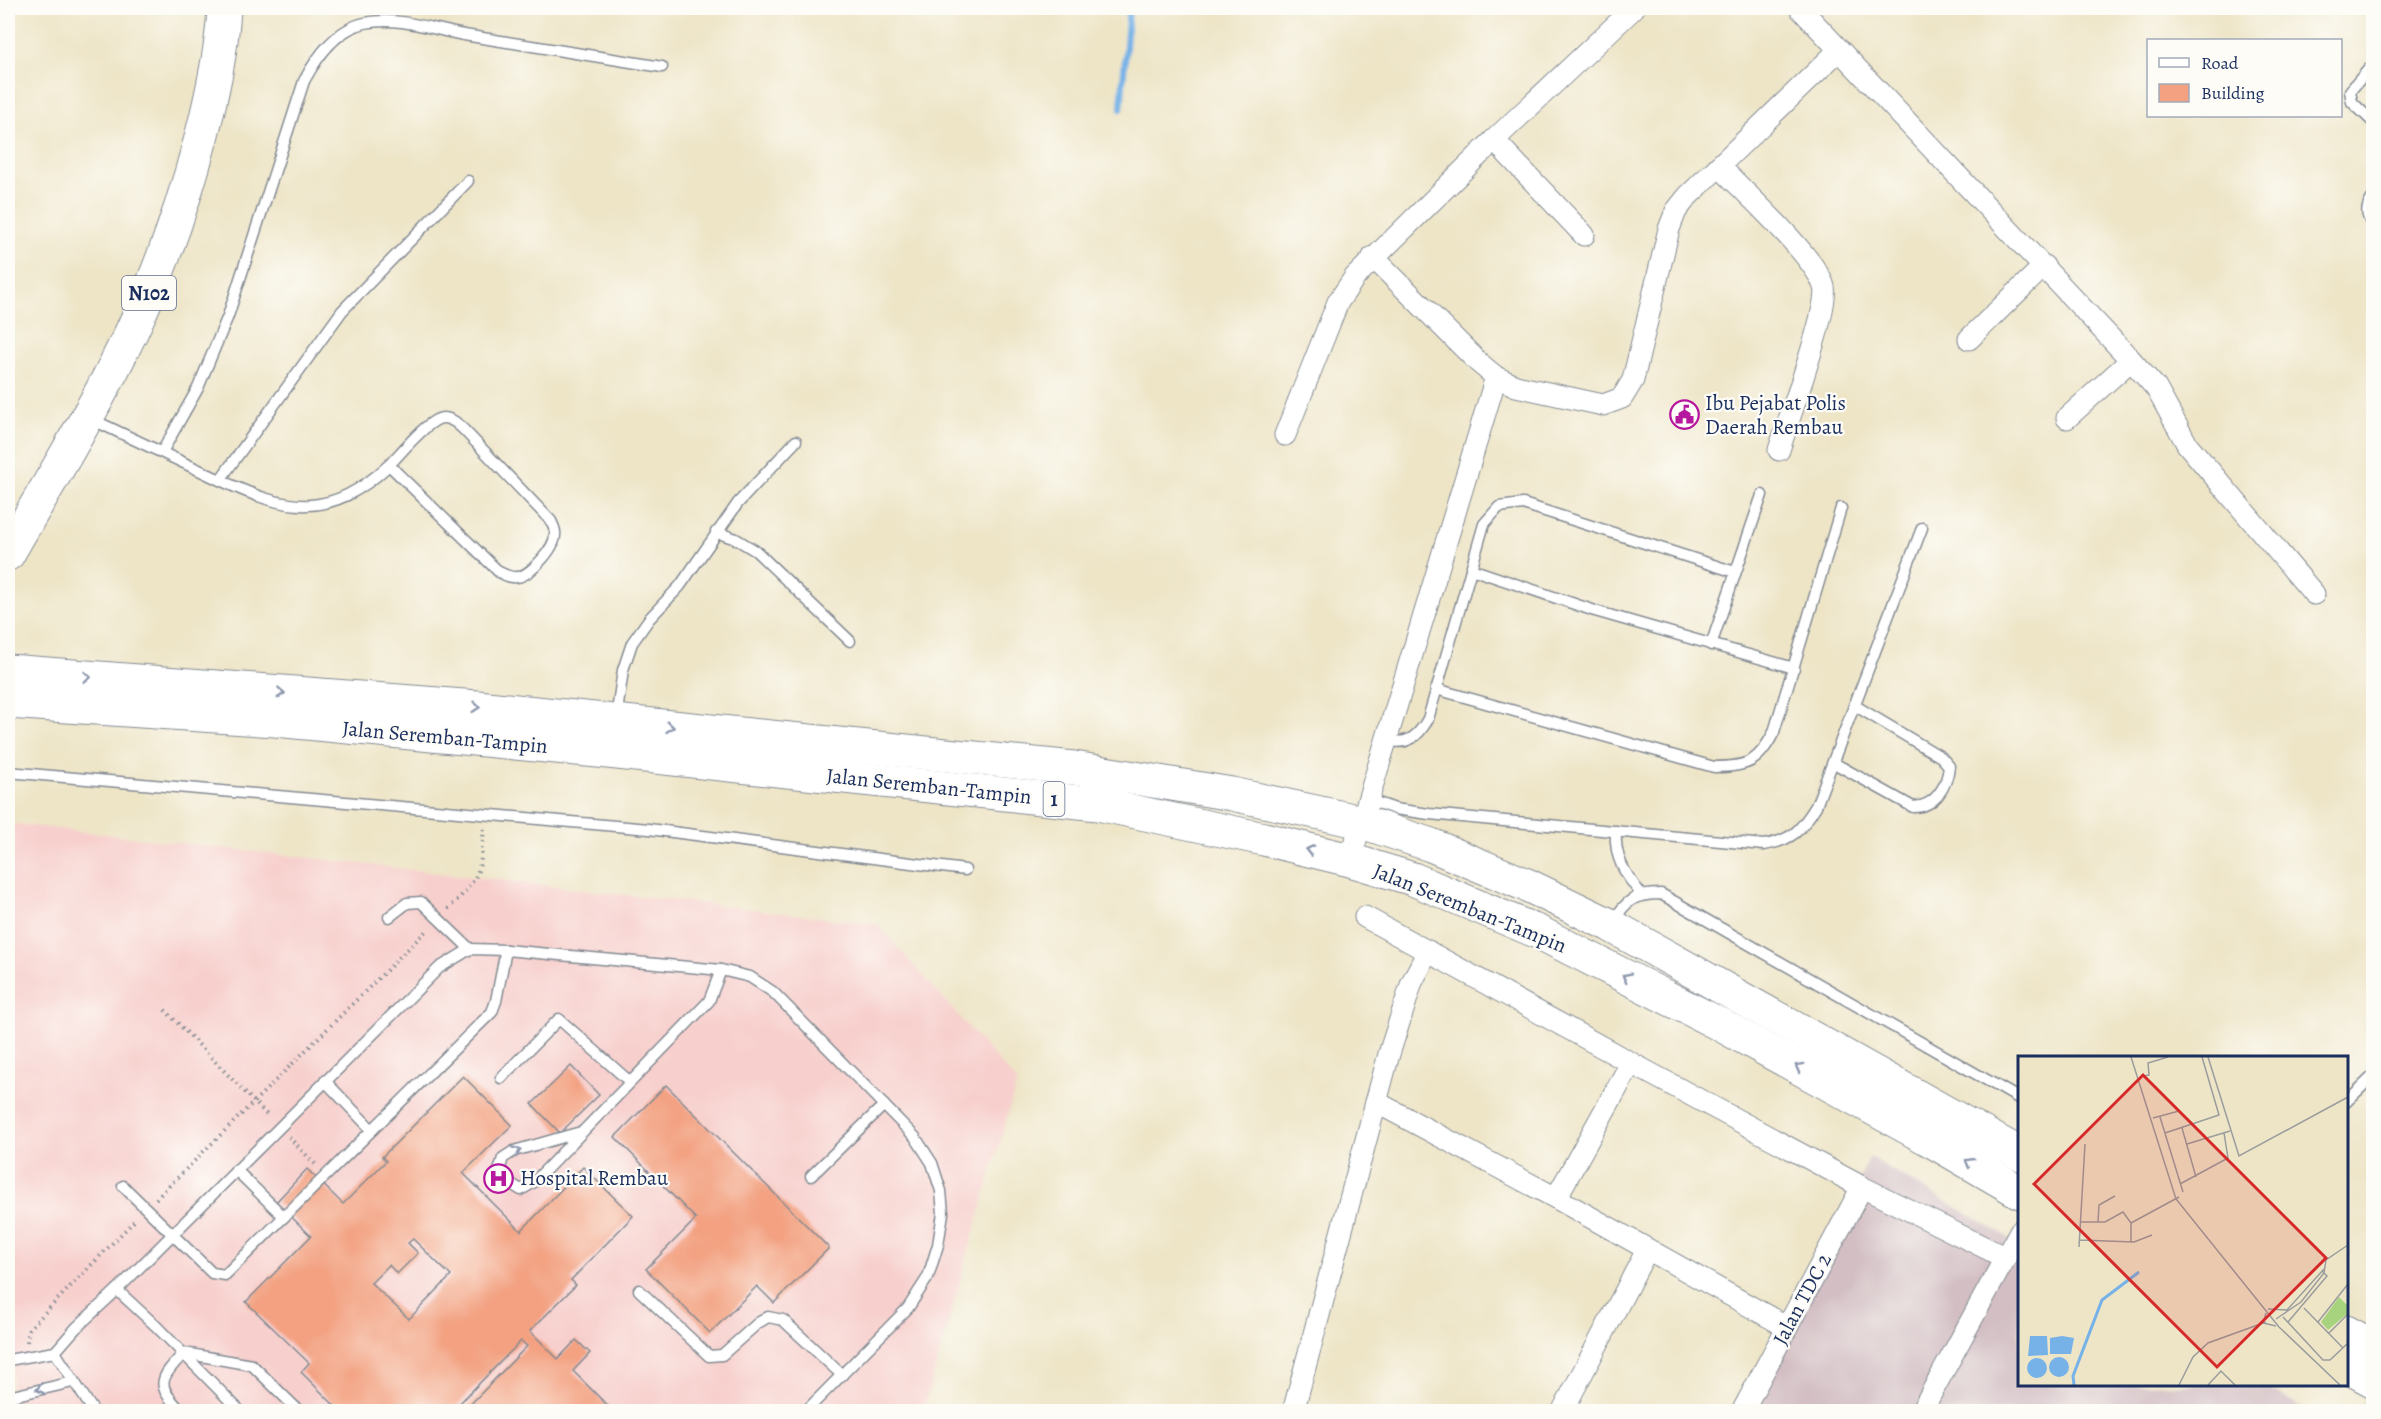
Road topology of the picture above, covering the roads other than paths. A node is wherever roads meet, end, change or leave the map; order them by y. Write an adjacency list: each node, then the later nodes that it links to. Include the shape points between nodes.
1 (224, 8): 19 (main road, N102, via 211,98 173,228 146,300)
2 (1634, 8): 8 (street)
3 (1800, 8): 4 (street)
4 (1839, 50): 9 (street); 15 (street)
5 (2373, 63): 7 (lane, via 2350,91 2352,102)
6 (662, 67): 24 (lane, via 390,20 363,23 347,30 315,61 304,81 228,316 198,388)
7 (2373, 123)
8 (1494, 140): 13 (street); 14 (street)
9 (1719, 166): 18 (street, via 1676,212 1633,380 1622,398 1603,405 1516,386); 23 (street, via 1812,264 1825,288 1822,314)
10 (468, 181): 26 (lane, via 342,311)
11 (2373, 196): 12 (lane, via 2366,209)
12 (2373, 227)
13 (1584, 235)
14 (1374, 257): 18 (street); 21 (street, via 1338,302)
15 (2044, 266): 16 (street); 17 (street)
16 (1969, 339)
17 (2131, 360): 20 (street); 34 (street, via 2156,388 2187,444)
18 (1496, 376): 46 (street)
19 (87, 417): 24 (lane); 31 (main road, N102)
20 (2067, 418)
21 (1285, 435)
22 (796, 441): 30 (lane)
23 (1779, 450)
24 (162, 452): 26 (lane)
25 (389, 465): 25 (lane, via 499,572 521,577 549,552 555,528 551,521 453,420 438,419 429,425); 26 (lane, via 370,483 315,506 292,505 248,493)
26 (220, 480)
27 (1762, 495): 33 (lane)
28 (1841, 508): 38 (lane)
29 (1922, 528): 43 (lane)
30 (716, 532): 35 (lane, via 756,551); 45 (lane, via 680,586 632,643 623,670)
31 (8, 554)
32 (1471, 569): 33 (lane, via 1484,524 1499,507 1523,504); 36 (lane); 40 (lane)
33 (1735, 572): 36 (lane)
34 (2314, 594)
35 (850, 641)
36 (1711, 645): 38 (lane)
37 (8, 655): 39 (main road)
38 (1794, 668): 40 (lane, via 1767,746 1754,760 1737,767 1714,767)
39 (22, 672): 45 (main road, Jalan Seremban-Tampin / 1, one-way to 45)
40 (1436, 689): 46 (lane, via 1428,719 1414,738 1404,742)
41 (8, 702): 42 (main road, Jalan Seremban-Tampin / 1)
42 (43, 704): 44 (main road); 51 (main road, Jalan Seremban-Tampin / 1, one-way to 42, via 1098,804 608,752)
43 (1854, 705): 47 (lane); 47 (lane, via 1941,757 1948,766 1948,777 1935,800 1924,807 1913,807)
44 (8, 717)
45 (616, 721): 49 (main road, Jalan Seremban-Tampin / 1, one-way to 49, via 1074,768 1232,795)
46 (1386, 740): 49 (street)
47 (1834, 763): 50 (lane, via 1805,823 1796,834 1780,842 1764,845)
48 (8, 772): 52 (lane, via 650,829)
49 (1365, 811): 50 (lane, via 1395,808); 51 (street); 56 (main road, Jalan Seremban-Tampin / 1, via 1431,845)
50 (1616, 831): 53 (lane, via 1617,858)
51 (1350, 860): 77 (main road, Jalan Seremban-Tampin / 1, one-way to 51, via 1733,1031 1549,938 1413,879)
52 (965, 870)
53 (1641, 894): 56 (lane, via 1622,908); 66 (lane, via 1661,894)
54 (389, 917): 57 (lane, via 407,903 421,902)
55 (1365, 917): 59 (street)
56 (1611, 925): 72 (main road, Jalan Seremban-Tampin / 1)
57 (470, 948): 58 (lane); 64 (lane, via 439,968)
58 (506, 950): 60 (lane); 70 (lane, via 492,1012)
59 (1428, 951): 61 (street); 68 (street, via 1412,982)
60 (721, 970): 65 (lane, via 709,1001); 69 (lane, via 750,976 773,992)
61 (1631, 1063): 76 (street); 78 (street)
62 (2373, 1074): 67 (lane)
63 (501, 1078): 65 (lane, via 559,1019)
64 (325, 1082): 70 (lane); 73 (lane)
65 (630, 1082): 71 (lane)
66 (2018, 1098)
67 (2348, 1100)
68 (1376, 1102): 78 (street); 102 (street)
69 (884, 1105): 74 (lane); 93 (lane, via 915,1137 932,1163 943,1214 928,1277 908,1308)
70 (372, 1130): 79 (lane)
71 (581, 1132): 71 (lane, one-way to 71, via 534,1182 521,1190 499,1171 503,1158 514,1151)
72 (2018, 1153)
73 (236, 1170): 79 (lane); 81 (lane)
74 (811, 1176)
75 (123, 1186): 81 (lane)
76 (1862, 1187): 83 (street); 86 (street, Jalan TDC 2)
77 (2018, 1191)
78 (1556, 1198): 82 (street)
79 (284, 1217): 81 (lane, via 225,1275 212,1274)
80 (2018, 1233): 83 (street)
81 (171, 1234): 84 (lane)
82 (1647, 1250): 86 (street); 103 (street)
83 (2004, 1257): 105 (street)
84 (117, 1290): 89 (lane); 90 (lane)
85 (639, 1290): 93 (lane, via 709,1356 722,1355 768,1317 783,1320)
86 (1787, 1327): 104 (street, Jalan TDC 2)
87 (2348, 1333): 88 (main road)
88 (2373, 1347)
89 (55, 1352): 91 (lane); 95 (lane)
90 (184, 1353): 98 (lane, via 162,1384); 99 (lane); 100 (lane, via 252,1365)
91 (8, 1359)
92 (2348, 1367): 94 (main road)
93 (842, 1375): 101 (lane)
94 (2373, 1381)
95 (73, 1382): 96 (lane, one-way to 96); 97 (lane)
96 (8, 1397)
97 (94, 1412)
98 (182, 1412)
99 (242, 1412)
100 (300, 1412)
101 (805, 1412)
102 (1293, 1412)
103 (1562, 1412)
104 (1742, 1412)
105 (1921, 1412)

